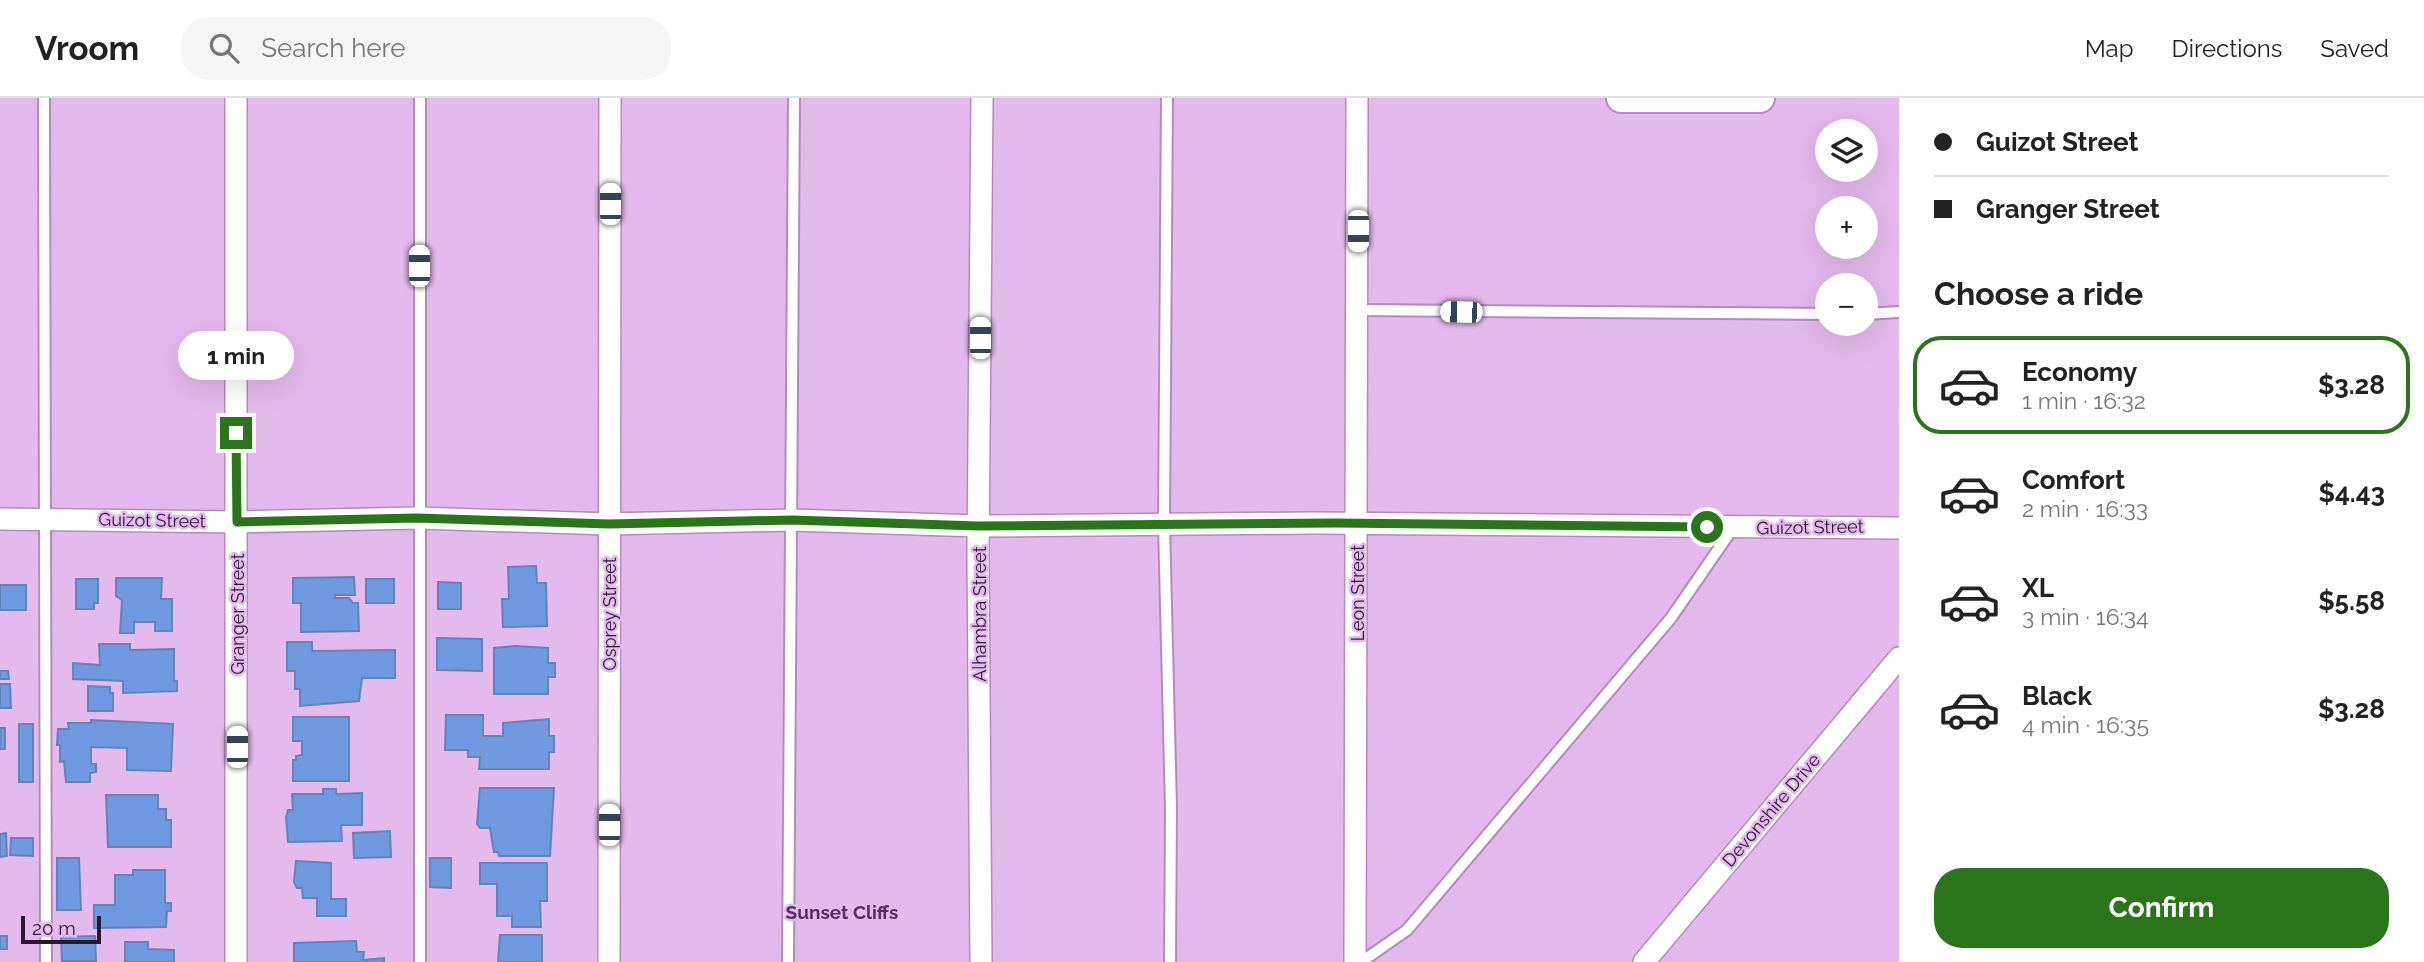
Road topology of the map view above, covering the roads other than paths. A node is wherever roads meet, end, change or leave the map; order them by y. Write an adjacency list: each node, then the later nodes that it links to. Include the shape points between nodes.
1 (44, 98): 15 (lane)
2 (236, 98): 19 (street, Granger Street)
3 (420, 98): 16 (lane)
4 (610, 98): 21 (street, Osprey Street)
5 (794, 98): 18 (lane)
6 (982, 98): 23 (street, Alhambra Street)
7 (1167, 98): 22 (lane)
8 (1357, 98): 11 (street, Leon Street)
9 (1621, 98): 10 (street)
10 (1760, 98)
11 (1358, 310): 14 (lane); 20 (street, Leon Street)
12 (1899, 312): 13 (lane)
13 (1878, 313)
14 (1815, 314)
15 (43, 518): 17 (street, Guizot Street); 19 (street, Guizot Street); 27 (lane)
16 (417, 518): 19 (street, Guizot Street); 21 (street, Guizot Street); 29 (lane)
17 (0, 519)
18 (792, 520): 21 (street, Guizot Street); 23 (street, Guizot Street); 31 (lane)
19 (237, 522): 28 (street, Granger Street)
20 (1357, 523): 22 (street, Guizot Street); 24 (street, Guizot Street); 34 (street, Leon Street)
21 (609, 524): 30 (street, Osprey Street)
22 (1164, 525): 23 (street, Guizot Street); 33 (lane)
23 (978, 526): 32 (street, Alhambra Street)
24 (1733, 528): 25 (street, Guizot Street); 34 (lane, via 1671,618 1407,930)
25 (1899, 528)
26 (1899, 658): 35 (street, Devonshire Drive)
27 (46, 962)
28 (236, 962)
29 (419, 962)
30 (609, 962)
31 (788, 962)
32 (981, 962)
33 (1170, 962)
34 (1358, 962)
35 (1644, 962)

